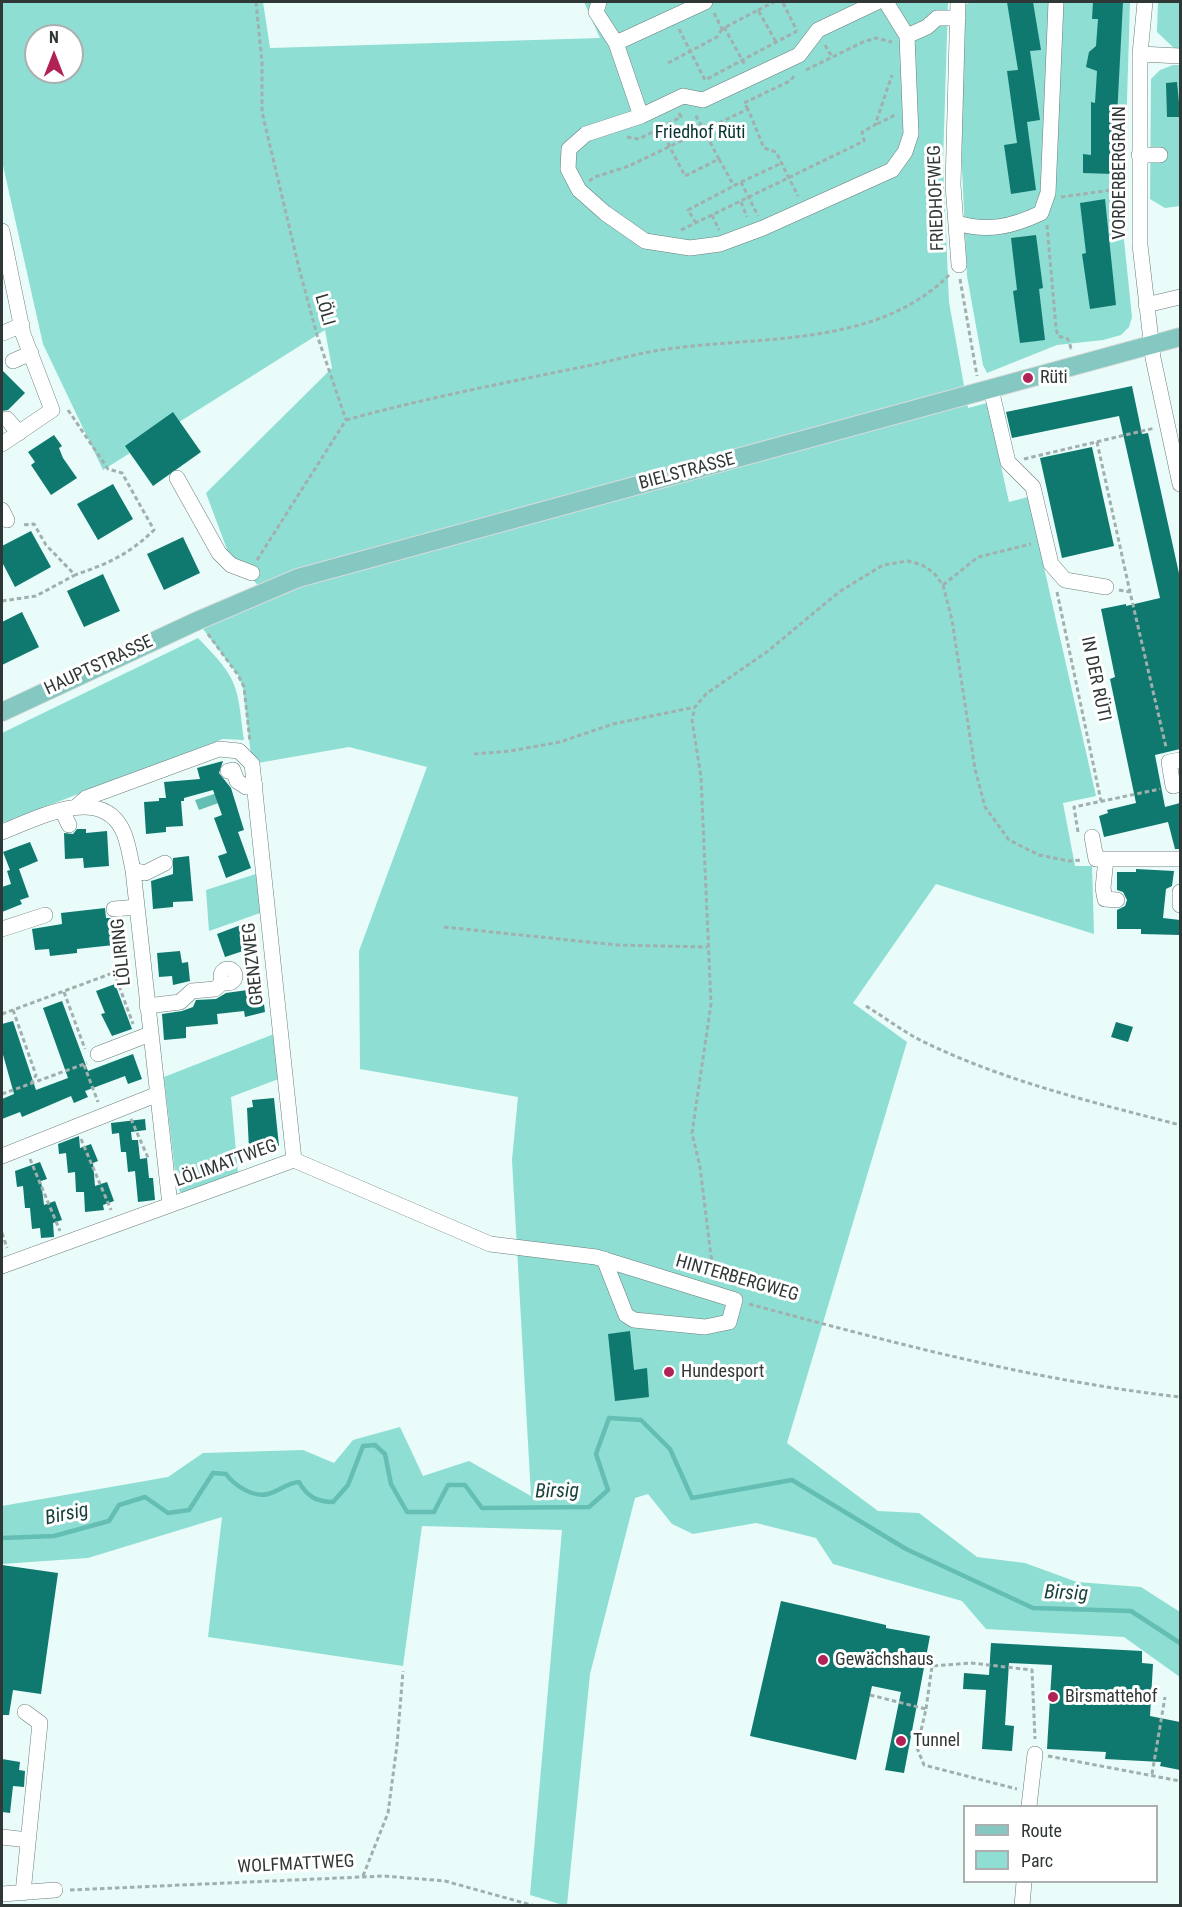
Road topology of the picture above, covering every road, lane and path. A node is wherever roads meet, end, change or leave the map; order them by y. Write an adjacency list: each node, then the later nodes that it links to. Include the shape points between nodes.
1 (256, 2): 72 (path, LÖLI, via 262,112 302,279)
2 (599, 2): 19 (street, via 596,12)
3 (774, 2): 11 (path)
4 (784, 2): 15 (path)
5 (877, 2): 20 (street, via 818,30)
6 (886, 2): 16 (street)
7 (958, 2): 13 (street, FRIEDHOFWEG)
8 (1056, 2): 46 (street)
9 (1145, 2): 23 (street, VORDERBERGRAIN)
10 (708, 5): 12 (street); 14 (path)
11 (758, 10): 14 (path); 17 (path)
12 (673, 16): 19 (street); 21 (path)
13 (958, 18): 16 (street, via 937,18); 54 (street, FRIEDHOFWEG, via 953,185)
14 (723, 28): 21 (path, via 717,37); 25 (path)
15 (797, 31): 17 (path); 20 (path)
16 (908, 40): 18 (path); 31 (street)
17 (776, 42): 25 (path); 26 (path)
18 (892, 42): 22 (path); 32 (path, via 876,38 863,42 744,103)
19 (616, 43): 33 (street)
20 (805, 47): 26 (street)
21 (690, 51): 25 (path, via 705,80); 27 (path)
22 (892, 53)
23 (1140, 54): 24 (street); 37 (street, VORDERBERGRAIN)
24 (1180, 56)
25 (742, 59): 29 (path)
26 (786, 61): 29 (street)
27 (668, 63)
28 (892, 64): 34 (path)
29 (752, 77): 30 (street, via 704,100)
30 (680, 99): 33 (street); 35 (path); 36 (path, via 681,117 660,128)
31 (910, 107): 34 (path); 49 (street, via 911,134 892,170)
32 (748, 109): 35 (path); 40 (path, via 764,147 776,152)
33 (641, 116): 45 (street, via 586,134 569,149 568,169)
34 (875, 125): 41 (path, via 862,132 864,141)
35 (704, 131): 36 (path); 39 (path)
36 (670, 147): 39 (path, via 685,176); 45 (path, via 595,177)
37 (1139, 155): 38 (street); 44 (street, VORDERBERGRAIN)
38 (1160, 155)
39 (719, 159): 43 (path)
40 (782, 163): 41 (path); 42 (path)
41 (789, 178): 47 (path); 49 (path)
42 (741, 182): 43 (path); 47 (path)
43 (734, 186): 53 (path, via 688,210)
44 (1139, 186): 46 (path, via 1065,198); 61 (street, VORDERBERGRAIN)
45 (579, 190): 58 (street, via 633,234)
46 (1048, 193): 50 (street)
47 (749, 198): 48 (path); 56 (path)
48 (741, 201): 51 (path); 52 (path, via 748,217)
49 (804, 209): 56 (street)
50 (1041, 213): 54 (street, via 1022,222 979,230); 66 (path, via 1047,225 1058,336 1068,339 1071,348)
51 (712, 215): 53 (path); 55 (path, via 719,230)
52 (738, 221)
53 (696, 223): 58 (path)
54 (956, 223): 59 (street, FRIEDHOFWEG)
55 (729, 226)
56 (763, 228): 58 (street, via 720,244 690,248)
57 (2, 231): 62 (street)
58 (655, 243)
59 (959, 265): 69 (path, FRIEDHOFWEG, via 961,292); 72 (path, via 933,291 909,307 840,331 661,350 421,399)
60 (1180, 297): 61 (street)
61 (1146, 305): 65 (street, VORDERBERGRAIN)
62 (22, 326): 63 (street); 67 (street)
63 (3, 333)
64 (1180, 337): 65 (main road, BIELSTRASSE)
65 (1152, 345): 69 (main road, BIELSTRASSE); 73 (street, VORDERBERGRAIN)
66 (1083, 346)
67 (31, 353): 68 (street); 70 (street)
68 (13, 361)
69 (985, 390): 77 (street); 89 (main road, BIELSTRASSE, via 298,578)
70 (52, 410): 74 (street); 84 (path, via 63,404 108,469 122,473 154,530 116,561)
71 (7, 419): 74 (street)
72 (346, 420): 83 (path)
73 (1167, 425): 75 (path); 79 (street, VORDERBERGRAIN)
74 (19, 433): 76 (street)
75 (1097, 442): 77 (path); 87 (path)
76 (2, 444)
77 (1008, 462): 81 (street, via 1033,487)
78 (177, 478): 83 (street, via 219,554 231,565)
79 (1180, 484)
80 (7, 518): 84 (path, via 34,525 46,545)
81 (1045, 540): 82 (street); 85 (path, via 978,556)
82 (1051, 564): 86 (street, via 1065,580); 99 (path, IN DER RÜTI)
83 (252, 573)
84 (75, 575): 88 (path, via 36,596)
85 (943, 585): 90 (path, via 922,565 908,561 884,565 839,592 768,651 706,694); 104 (path, via 985,807 1009,840 1039,855 1069,861)
86 (1106, 587): 87 (path)
87 (1130, 592): 93 (path)
88 (2, 601)
89 (197, 621): 91 (main road, HAUPTSTRASSE); 94 (path, via 244,687)
90 (696, 707): 92 (path, via 613,723 560,742); 116 (path, via 692,720 701,777)
91 (2, 712)
92 (474, 754)
93 (1175, 761): 96 (street, via 1173,786)
94 (252, 764): 98 (street, GRENZWEG); 100 (street, via 240,750 219,749 86,798)
95 (228, 771): 98 (street, via 233,770 237,781)
96 (1180, 784)
97 (1164, 789): 99 (path)
98 (252, 797): 137 (street, GRENZWEG)
99 (1101, 801): 103 (path, via 1074,807 1079,838)
100 (69, 808): 101 (street); 102 (street); 107 (street, LÖLIRING, via 96,808 111,816 122,828)
101 (69, 825)
102 (2, 832)
103 (1092, 837): 104 (street)
104 (1101, 859): 105 (street); 109 (street, via 1105,899)
105 (1180, 859)
106 (165, 863): 107 (street, via 145,873)
107 (133, 870): 111 (street, LÖLIRING)
108 (1180, 892): 110 (street)
109 (1117, 900)
110 (1180, 905)
111 (137, 907): 112 (street); 117 (street, LÖLIRING)
112 (114, 909)
113 (45, 915): 115 (street)
114 (444, 927): 116 (path, via 617,945)
115 (2, 929)
116 (707, 947): 144 (path, via 711,1004 692,1133 711,1256)
117 (143, 962): 118 (path); 121 (street, LÖLIRING)
118 (114, 972): 120 (path); 125 (path)
119 (224, 982): 121 (street, via 215,989 192,991 180,1002)
120 (64, 992): 123 (path); 126 (path)
121 (147, 1006): 125 (street, LÖLIRING)
122 (866, 1006): 133 (path, via 919,1039 990,1071)
123 (13, 1010): 124 (path); 128 (path, via 36,1075)
124 (2, 1014)
125 (144, 1036): 126 (street); 130 (street, LÖLIRING)
126 (94, 1055): 127 (path)
127 (84, 1065): 128 (path); 132 (path)
128 (32, 1084): 129 (path)
129 (2, 1094)
130 (158, 1094): 131 (street); 138 (street, LÖLIRING)
131 (126, 1106): 132 (street); 138 (path, via 153,1168)
132 (102, 1116): 134 (street)
133 (1180, 1125)
134 (75, 1126): 135 (street); 140 (path)
135 (25, 1146): 136 (street); 141 (path)
136 (2, 1156)
137 (294, 1160): 139 (street, LÖLIMATTWEG); 142 (street, HINTERBERGWEG, via 490,1244)
138 (166, 1167): 139 (street, LÖLIRING)
139 (170, 1205): 140 (street, LÖLIMATTWEG)
140 (117, 1224): 141 (street, LÖLIMATTWEG)
141 (65, 1243): 143 (street, LÖLIMATTWEG)
142 (604, 1259): 144 (street, HINTERBERGWEG); 144 (street, via 626,1315 634,1320 705,1327 729,1322)
143 (2, 1266)
144 (728, 1298): 145 (path, HINTERBERGWEG, via 935,1354 1030,1375)
145 (1180, 1397)
146 (403, 1671): 158 (path, via 388,1813)
147 (870, 1695): 149 (path)
148 (1165, 1697): 152 (path)
149 (926, 1709): 151 (path, via 932,1666 971,1662 1032,1670); 154 (path, via 917,1748 924,1765 1014,1790)
150 (25, 1712): 157 (street, via 40,1723)
151 (1035, 1754): 152 (path); 154 (street)
152 (1152, 1774): 153 (path)
153 (1180, 1781)
154 (1030, 1783): 155 (street)
155 (1029, 1805)
156 (2, 1837): 157 (street)
157 (28, 1840): 162 (street)
158 (363, 1876): 160 (path, WOLFMATTWEG); 163 (path, WOLFMATTWEG, via 445,1881)
159 (1024, 1883): 164 (street)
160 (55, 1890): 162 (street)
161 (2, 1894): 162 (street)
162 (32, 1897)
163 (535, 1905)
164 (1022, 1905)

